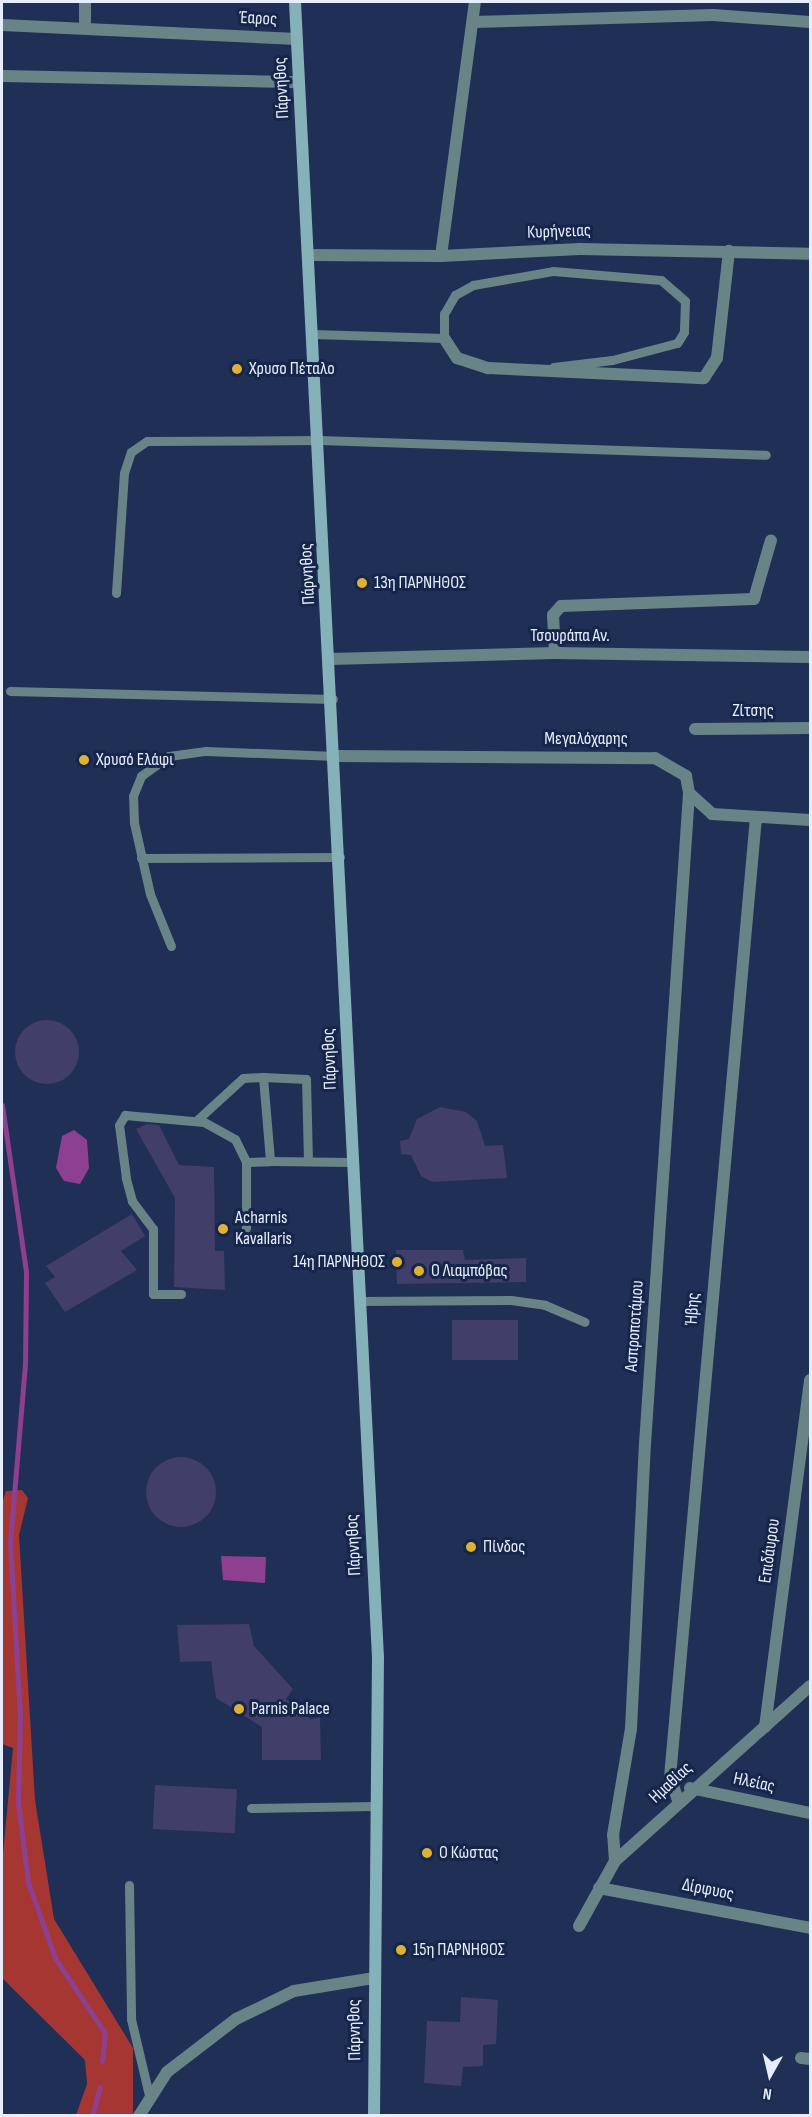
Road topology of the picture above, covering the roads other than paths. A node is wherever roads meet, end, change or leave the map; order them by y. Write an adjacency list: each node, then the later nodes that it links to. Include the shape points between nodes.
1 (85, 2): 7 (street)
2 (295, 2): 8 (main road, Πάρνηθος)
3 (475, 2): 4 (street)
4 (473, 22): 5 (street, via 712,15); 14 (street)
5 (810, 22)
6 (2, 25): 7 (street, Έαρος)
7 (86, 28): 8 (street, Έαρος)
8 (297, 39): 10 (main road, Πάρνηθος)
9 (2, 76): 10 (street)
10 (299, 82): 13 (main road, Πάρνηθος)
11 (729, 251): 12 (street, Κυρήνειας); 14 (street, Κυρήνειας, via 580,249); 17 (street, via 717,358 704,378)
12 (810, 254)
13 (309, 255): 14 (street, Κυρήνειας); 15 (main road, Πάρνηθος)
14 (441, 256)
15 (312, 334): 16 (lane); 18 (main road, Πάρνηθος)
16 (444, 338): 17 (street, via 457,358 469,364); 17 (lane, via 444,314 455,295 473,285 553,271 661,280 685,301 684,332 677,343 612,360)
17 (533, 369)
18 (319, 440): 19 (lane); 21 (lane, via 147,441 131,452 124,473); 24 (main road, Πάρνηθος)
19 (766, 455)
20 (771, 540): 22 (street, via 754,599 561,606 553,615)
21 (116, 593)
22 (555, 653): 23 (street, Τσουράπα Αν.); 24 (street, Τσουράπα Αν.)
23 (810, 657)
24 (330, 659): 26 (main road, Πάρνηθος)
25 (10, 691): 26 (lane)
26 (333, 699): 29 (main road, Πάρνηθος)
27 (695, 729): 28 (street, Ζίτσης)
28 (810, 729)
29 (335, 756): 30 (street, Μεγαλόχαρης, via 655,758 686,776); 33 (main road, Πάρνηθος); 34 (lane, via 206,751 169,756 141,776 133,796)
30 (689, 793): 31 (street, Μεγαλόχαρης, via 712,814); 55 (street, Ασπροποτάμου, via 645,1444 631,1730 614,1835)
31 (756, 818): 32 (street, Μεγαλόχαρης); 51 (street, Ήβης, via 670,1777)
32 (810, 820)
33 (340, 857): 34 (lane); 41 (main road, Πάρνηθος)
34 (141, 858): 35 (lane)
35 (171, 946)
36 (263, 1077): 37 (lane, via 243,1078); 38 (lane); 39 (lane, via 306,1078)
37 (197, 1120): 40 (lane, via 235,1139); 43 (lane, via 124,1115 119,1125 132,1201 153,1229 153,1294)
38 (270, 1161): 39 (lane); 40 (lane)
39 (308, 1161): 41 (lane)
40 (246, 1162): 42 (lane)
41 (352, 1162): 44 (main road, Πάρνηθος)
42 (246, 1228)
43 (181, 1294)
44 (360, 1301): 45 (lane, via 511,1300 545,1305); 52 (main road, Πάρνηθος, via 378,1657)
45 (585, 1322)
46 (810, 1380): 47 (street, Επιδάυρου)
47 (806, 1456): 49 (street, Επιδάυρου)
48 (810, 1686): 49 (street, Ημαθίας)
49 (765, 1727): 50 (street, Ημαθίας)
50 (690, 1788): 51 (street, Ημαθίας); 54 (street, Ηλείας)
51 (678, 1800): 55 (street, Ημαθίας)
52 (375, 1806): 53 (lane); 60 (main road, Πάρνηθος)
53 (251, 1808)
54 (810, 1813)
55 (615, 1861): 57 (street, Ημαθίας)
56 (129, 1885): 61 (lane, via 131,2019)
57 (599, 1888): 58 (street, Ημαθίας); 59 (street, Δίρφυος)
58 (579, 1926)
59 (810, 1928)
60 (373, 1978): 61 (street, via 294,1991 264,2003 182,2058); 63 (main road, Πάρνηθος)
61 (149, 2095): 62 (street)
62 (139, 2115)
63 (374, 2115)

